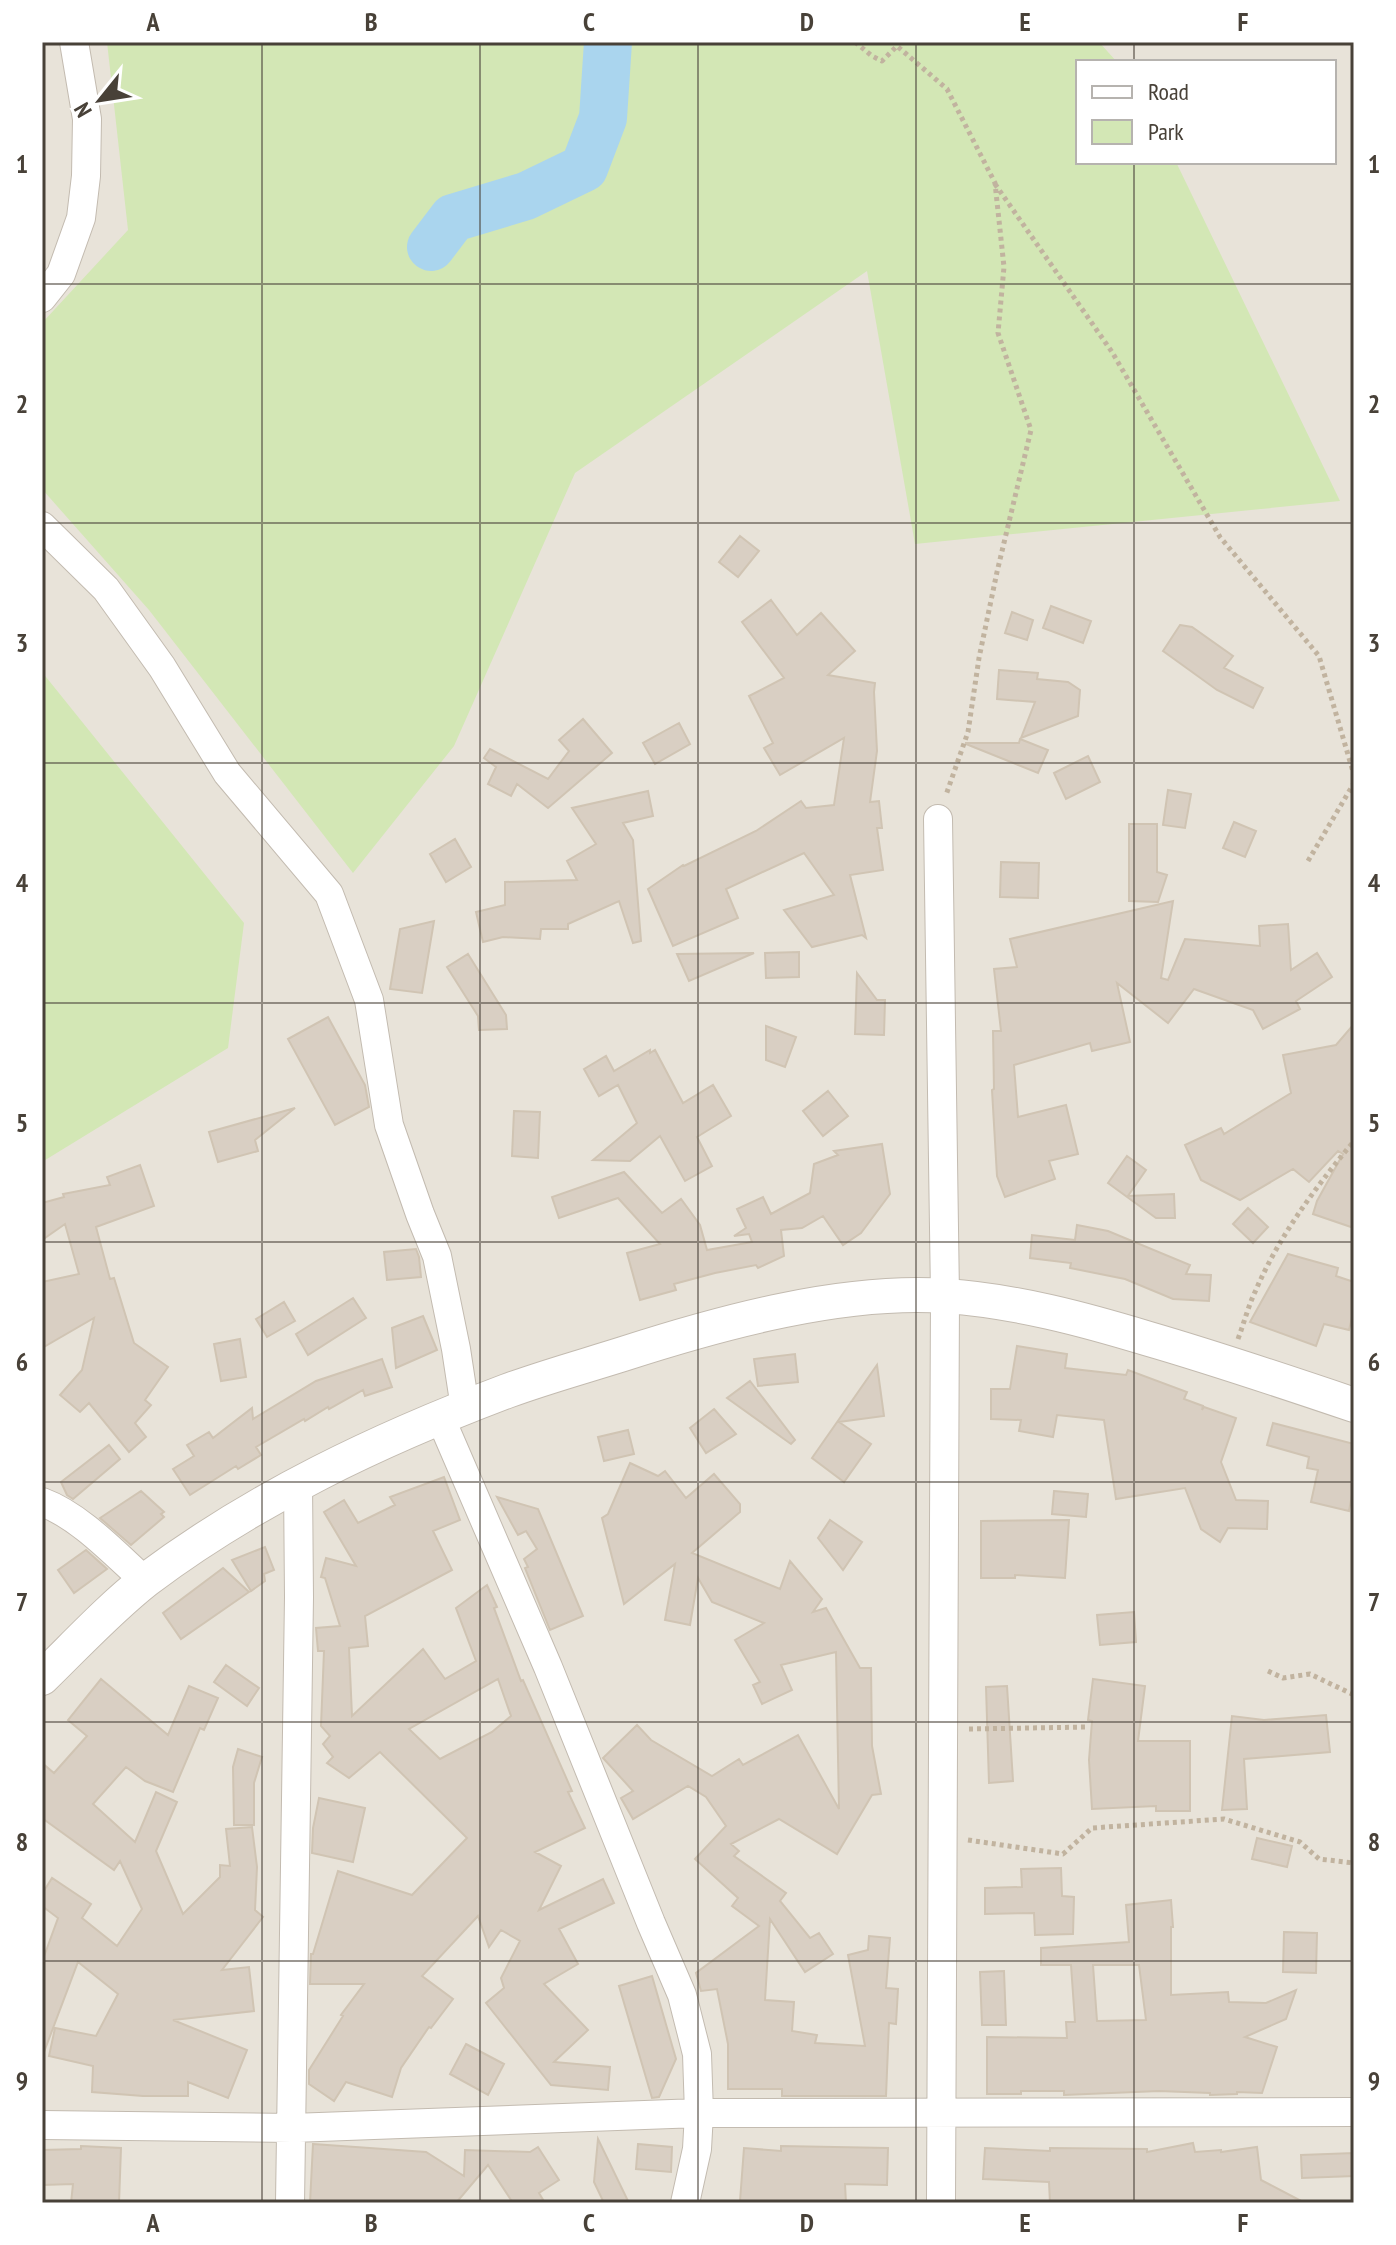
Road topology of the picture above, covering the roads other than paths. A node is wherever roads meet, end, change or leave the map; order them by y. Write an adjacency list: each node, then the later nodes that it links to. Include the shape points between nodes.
1 (74, 42): 2 (street, via 87,119 81,218 61,274)
2 (42, 298)
3 (42, 526): 7 (street, via 106,589 227,773 329,894 369,1000 389,1125 437,1256 456,1349)
4 (938, 819): 5 (street)
5 (945, 1296): 6 (street, via 1037,1308 1230,1362); 7 (street, via 803,1306 677,1336); 14 (street)
6 (1354, 1405)
7 (453, 1412): 8 (street); 13 (street, via 548,1667 682,1995 697,2054)
8 (298, 1483): 10 (street); 16 (street)
9 (42, 1502): 10 (street, via 72,1518)
10 (145, 1581): 11 (street)
11 (42, 1678)
12 (1354, 2112): 14 (street)
13 (699, 2113): 14 (street); 16 (street); 18 (street)
14 (942, 2113): 19 (street)
15 (42, 2125): 16 (street)
16 (292, 2128): 17 (street)
17 (290, 2203)
18 (685, 2203)
19 (941, 2203)

